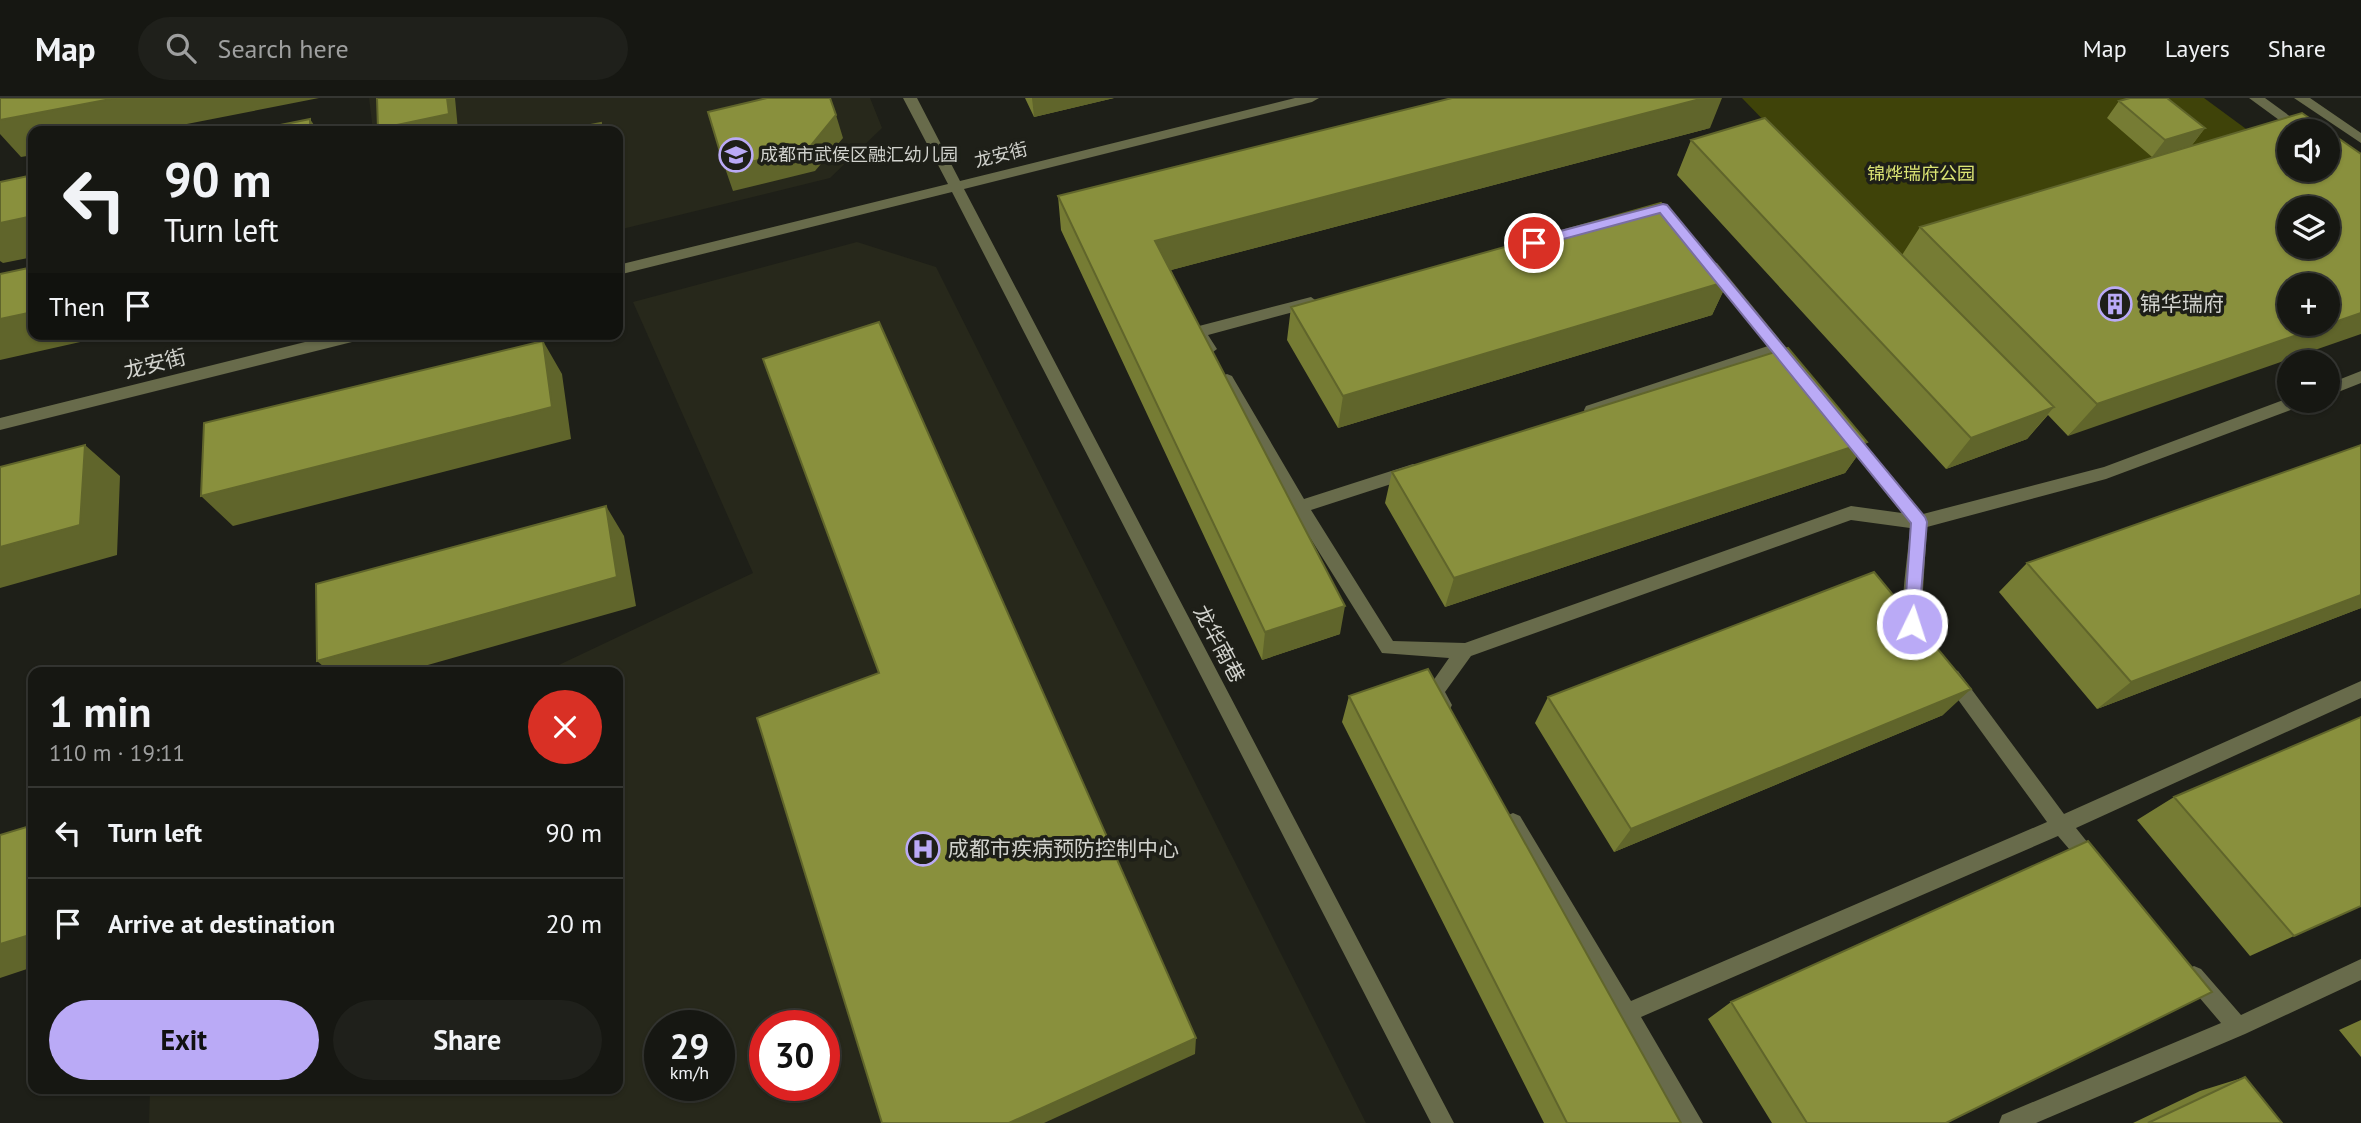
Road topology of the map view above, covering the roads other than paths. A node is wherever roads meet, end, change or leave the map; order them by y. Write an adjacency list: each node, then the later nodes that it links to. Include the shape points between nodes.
1 (910, 98): 7 (street, 龙华南巷)
2 (1312, 98): 7 (street, 龙安街)
3 (2256, 98): 5 (street)
4 (2301, 98): 6 (street)
5 (2286, 119)
6 (2361, 139)
7 (955, 187): 9 (street, 龙安街); 33 (street, 龙华南巷)
8 (1698, 251): 12 (street)
9 (623, 269)
10 (1331, 296): 21 (street, via 1199,332)
11 (336, 340): 18 (street, 龙安街)
12 (1778, 348): 14 (street); 17 (street)
13 (2361, 377): 15 (street)
14 (1805, 380)
15 (2340, 385)
16 (2277, 409): 22 (street, via 2106,473)
17 (1571, 417)
18 (0, 424)
19 (1840, 424): 22 (street)
20 (1429, 464): 21 (street)
21 (1300, 507): 23 (street, via 1388,648)
22 (1919, 522): 23 (street, via 1851,513); 27 (street, via 1912,624)
23 (1465, 651): 25 (street, via 1435,691)
24 (2361, 689): 27 (street)
25 (1455, 725)
26 (1502, 804): 31 (street)
27 (2061, 825): 28 (street); 31 (street)
28 (2105, 876)
29 (2185, 966): 32 (street)
30 (2361, 970): 32 (street)
31 (1627, 1013): 34 (street)
32 (2238, 1027): 35 (street)
33 (1443, 1123)
34 (1692, 1123)
35 (2010, 1123)

